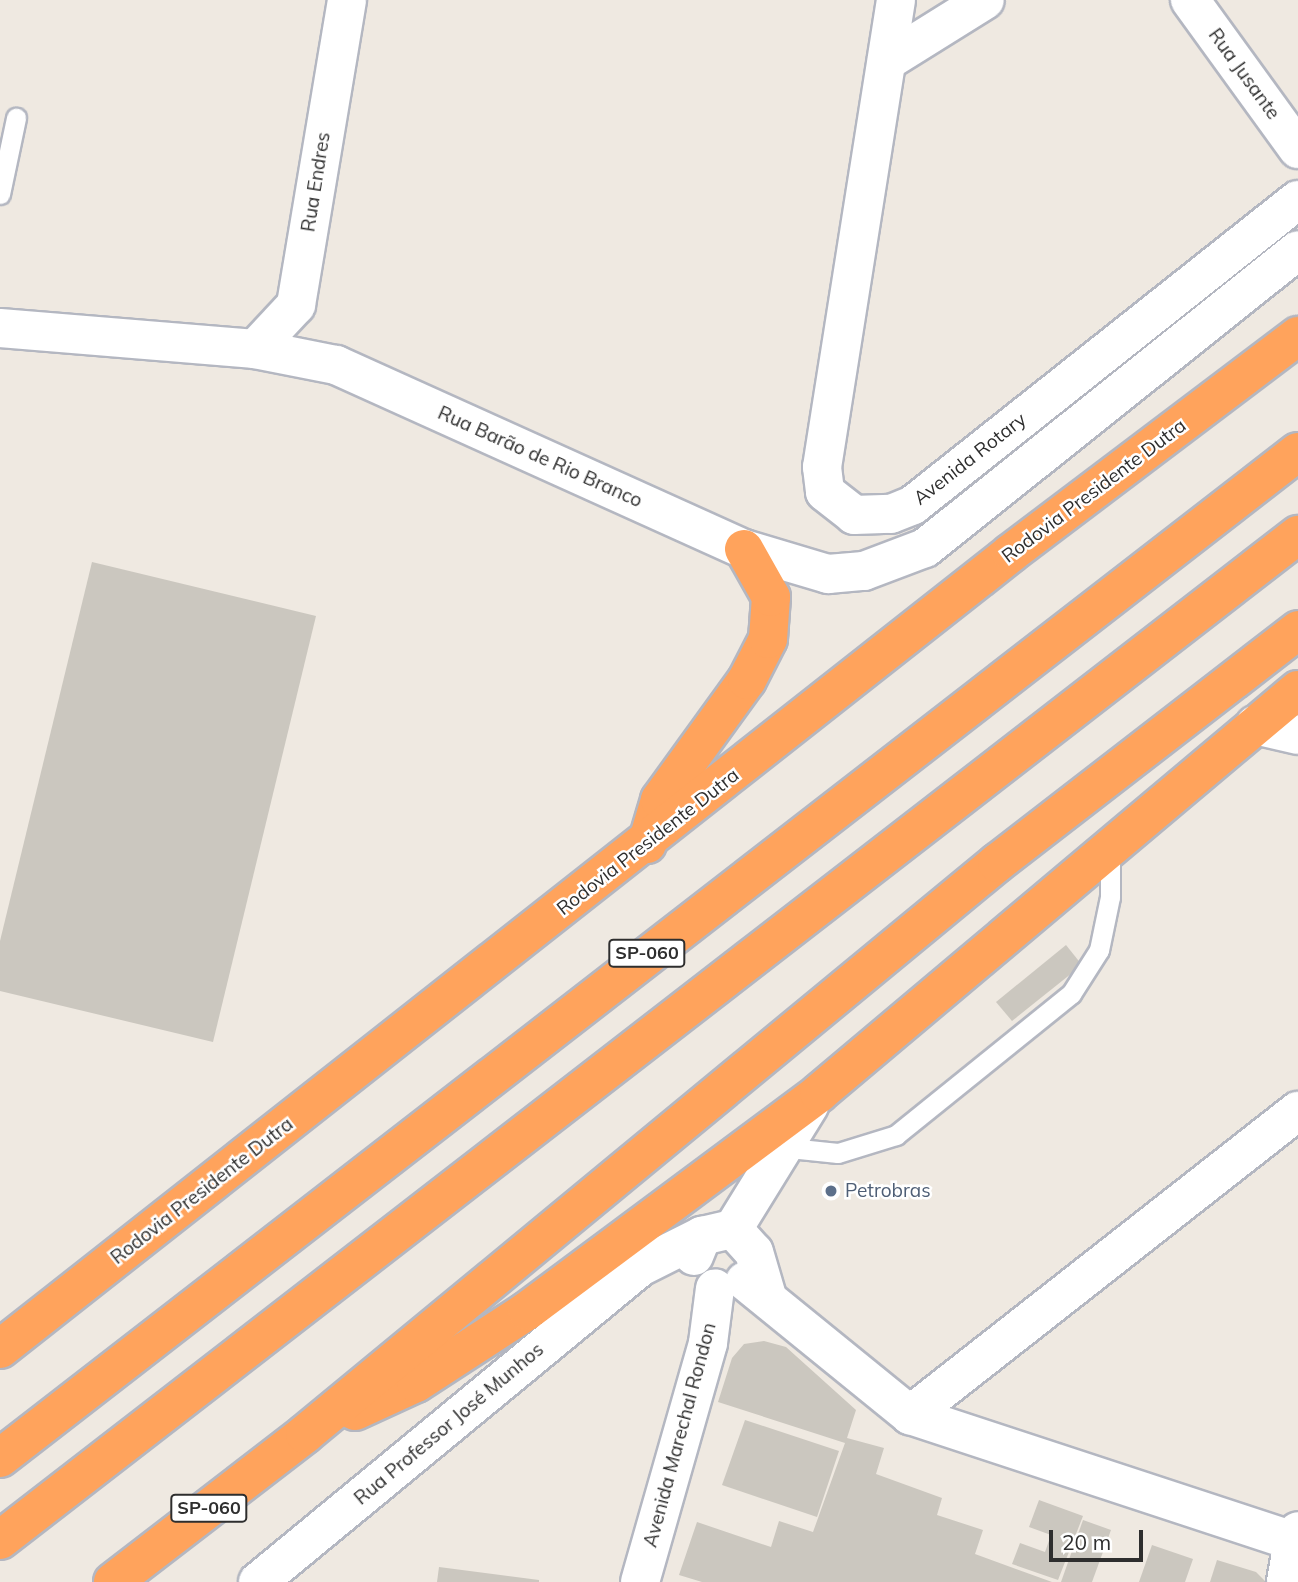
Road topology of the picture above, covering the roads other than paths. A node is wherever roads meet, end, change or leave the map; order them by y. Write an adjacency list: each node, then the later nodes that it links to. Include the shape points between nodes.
1 (347, 0): 11 (street, Rua Endres)
2 (896, 0): 5 (street, Avenida Rotary)
3 (985, 0): 5 (street)
4 (1190, 0): 7 (street, Rua Jusante)
5 (887, 61): 9 (street, Avenida Rotary, via 822,467 825,492 854,515 891,514 913,505)
6 (16, 118): 8 (lane)
7 (1298, 149)
8 (0, 194)
9 (1298, 200)
10 (1298, 250): 18 (street, Rua Barão de Rio Branco, via 925,548 864,571 828,574)
11 (296, 305): 14 (street); 15 (street)
12 (0, 328): 14 (street, Rua Barão de Rio Branco)
13 (1298, 336): 23 (highway, Rodovia Presidente Dutra, via 1011,553)
14 (255, 349): 15 (street, Rua Barão de Rio Branco)
15 (336, 365): 18 (street, Rua Barão de Rio Branco)
16 (1298, 452): 32 (highway, SP-060)
17 (1298, 535): 34 (highway)
18 (744, 549): 23 (highway, via 771,597 768,639 747,680 660,800)
19 (1298, 630): 31 (highway, SP-060, via 998,863)
20 (1298, 690): 21 (highway)
21 (1255, 725): 22 (street); 24 (highway)
22 (1298, 736)
23 (647, 844): 29 (highway, Rodovia Presidente Dutra)
24 (1110, 845): 25 (highway); 27 (lane, via 1105,924 1088,972 1071,994 896,1135 838,1153)
25 (819, 1093): 27 (street); 31 (highway, via 527,1311 416,1383)
26 (1298, 1111): 30 (street)
27 (779, 1147): 28 (street)
28 (730, 1266): 30 (street); 36 (street, Rua Professor José Munhos, via 640,1267); 37 (street, Avenida Marechal Rondon)
29 (0, 1349)
30 (910, 1415): 33 (street)
31 (305, 1434): 35 (highway, SP-060)
32 (0, 1458)
33 (1296, 1536): 38 (street)
34 (0, 1540)
35 (113, 1582)
36 (258, 1582)
37 (640, 1582)
38 (1286, 1582)

